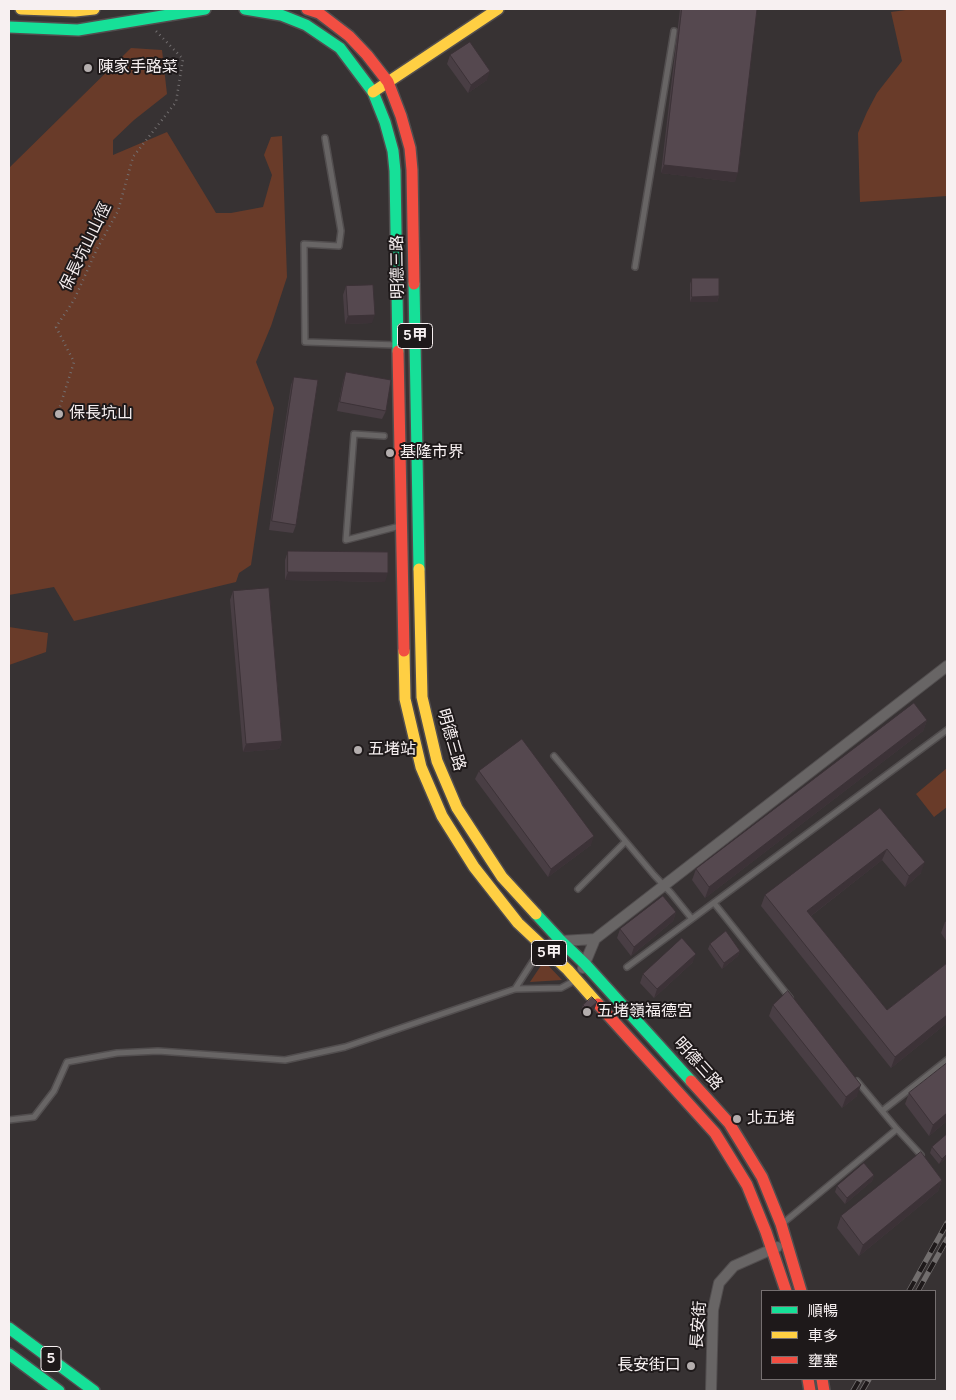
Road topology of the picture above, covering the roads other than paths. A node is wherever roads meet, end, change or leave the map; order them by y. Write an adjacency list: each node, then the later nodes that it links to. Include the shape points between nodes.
1 (94, 9): 6 (main road)
2 (204, 9): 7 (main road, via 78,30)
3 (245, 9): 10 (main road, 5甲, via 281,14 306,25 340,48)
4 (307, 9): 9 (main road, 5甲, via 320,13 349,36)
5 (498, 9): 9 (main road)
6 (21, 11)
7 (12, 29)
8 (674, 31): 12 (lane)
9 (388, 82): 10 (main road); 16 (main road, 明德三路 / 5甲, via 410,148 412,170)
10 (373, 92): 13 (main road, 明德三路 / 5甲, via 386,122 395,171)
11 (325, 138): 13 (lane, via 341,231 339,246 304,244 305,342)
12 (634, 267)
13 (398, 345): 15 (main road, 明德三路 / 5甲)
14 (384, 436): 15 (lane, via 354,434 346,540)
15 (401, 526): 16 (main road); 27 (main road, 明德三路 / 5甲, via 405,699 421,767 442,816 474,867 518,923)
16 (418, 526): 26 (main road, 明德三路 / 5甲, via 422,697 437,761 457,808 497,870)
17 (947, 666): 21 (street)
18 (947, 730): 23 (lane)
19 (554, 756): 20 (lane)
20 (625, 842): 21 (lane); 22 (lane)
21 (664, 886): 24 (lane); 25 (street)
22 (578, 889)
23 (714, 903): 24 (lane); 32 (lane)
24 (692, 919): 29 (lane)
25 (595, 939): 26 (street); 28 (street)
26 (561, 941): 27 (street); 28 (main road, 明德三路 / 5甲)
27 (542, 946): 30 (main road, 明德三路 / 5甲); 31 (lane)
28 (585, 964): 30 (street); 39 (main road, 明德三路 / 5甲, via 729,1123 762,1178)
29 (627, 967)
30 (577, 980): 31 (lane, via 562,988); 40 (main road, 明德三路 / 5甲, via 715,1134 747,1185)
31 (515, 989): 36 (lane, via 345,1046 285,1060 158,1051 117,1053 67,1062 54,1092 34,1117)
32 (794, 1003)
33 (947, 1060): 35 (lane)
34 (850, 1072): 35 (lane)
35 (882, 1111): 37 (lane)
36 (9, 1120)
37 (897, 1129): 38 (lane); 39 (lane)
38 (921, 1155)
39 (781, 1224): 40 (lane); 41 (main road, 明德三路 / 5甲)
40 (766, 1232): 42 (main road, 明德三路 / 5甲)
41 (788, 1244): 42 (street, 長安街); 44 (main road, 明德三路 / 5甲)
42 (772, 1249): 43 (main road, 明德三路 / 5甲); 49 (street, 長安街, via 734,1266 719,1283 713,1310)
43 (786, 1290)
44 (801, 1290)
45 (9, 1328): 48 (main road, 5)
46 (9, 1354): 47 (main road, 5)
47 (59, 1391)
48 (94, 1391)
49 (711, 1391)

